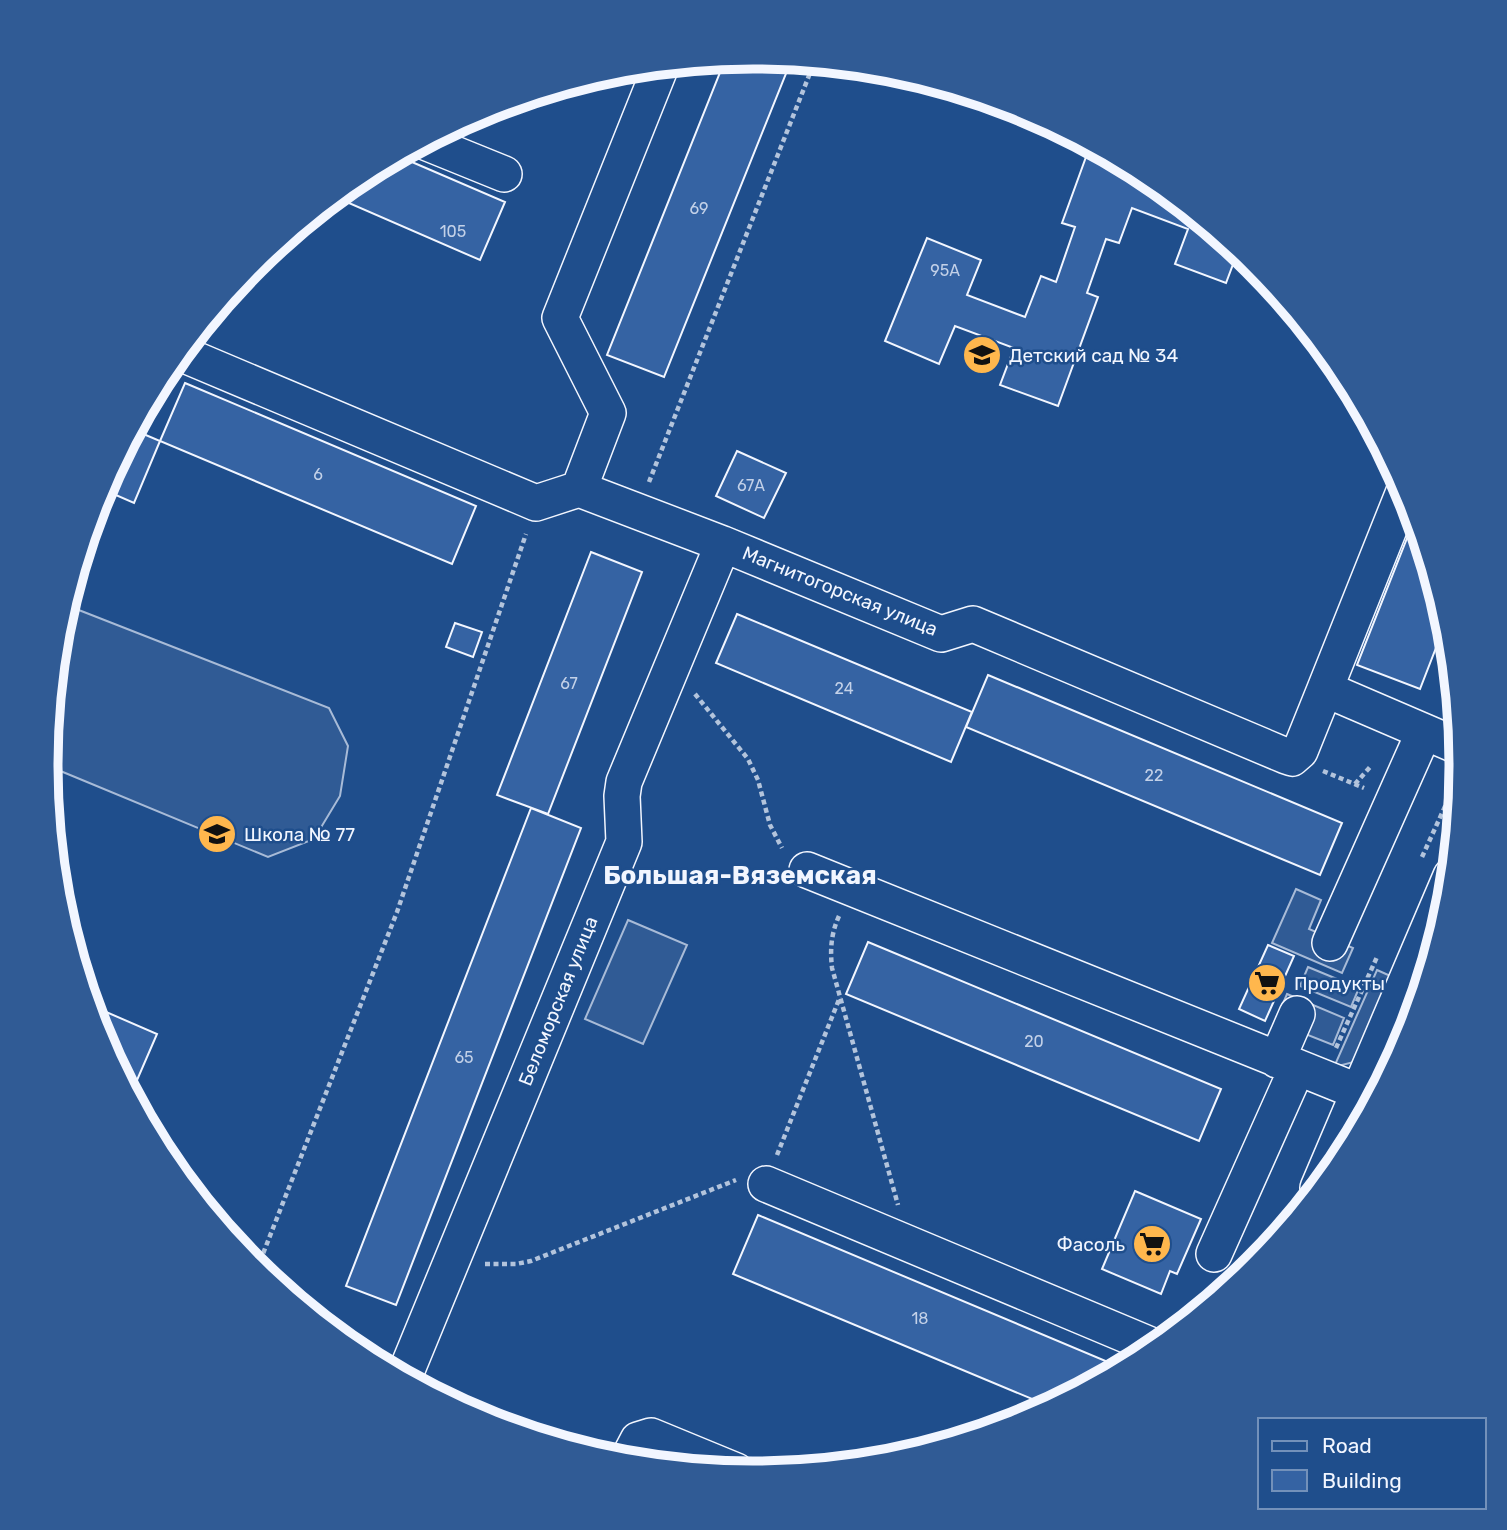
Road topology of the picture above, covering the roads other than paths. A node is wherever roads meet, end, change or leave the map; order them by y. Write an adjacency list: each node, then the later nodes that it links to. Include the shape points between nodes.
1 (657, 76): 5 (street, via 559,318 608,414)
2 (436, 146): 3 (street)
3 (504, 174)
4 (190, 357): 5 (street, via 537,503)
5 (579, 489): 7 (street, Магнитогорская улица)
6 (1398, 505): 8 (street)
7 (723, 544): 8 (street, Магнитогорская улица, via 941,634 973,624 1292,758 1300,751); 21 (street, Беломорская улица, via 624,782 624,842)
8 (1325, 689): 9 (street)
9 (1424, 732): 10 (street); 13 (street)
10 (1449, 742)
11 (807, 870): 15 (street)
12 (1429, 933): 16 (street)
13 (1330, 943)
14 (1297, 1014): 15 (street)
15 (1287, 1064): 16 (street); 19 (street)
16 (1359, 1092): 17 (street)
17 (1336, 1145)
18 (766, 1184): 20 (street)
19 (1214, 1254)
20 (1142, 1342)
21 (407, 1369)
22 (633, 1450): 23 (street, via 638,1440 651,1436)
23 (707, 1459)

